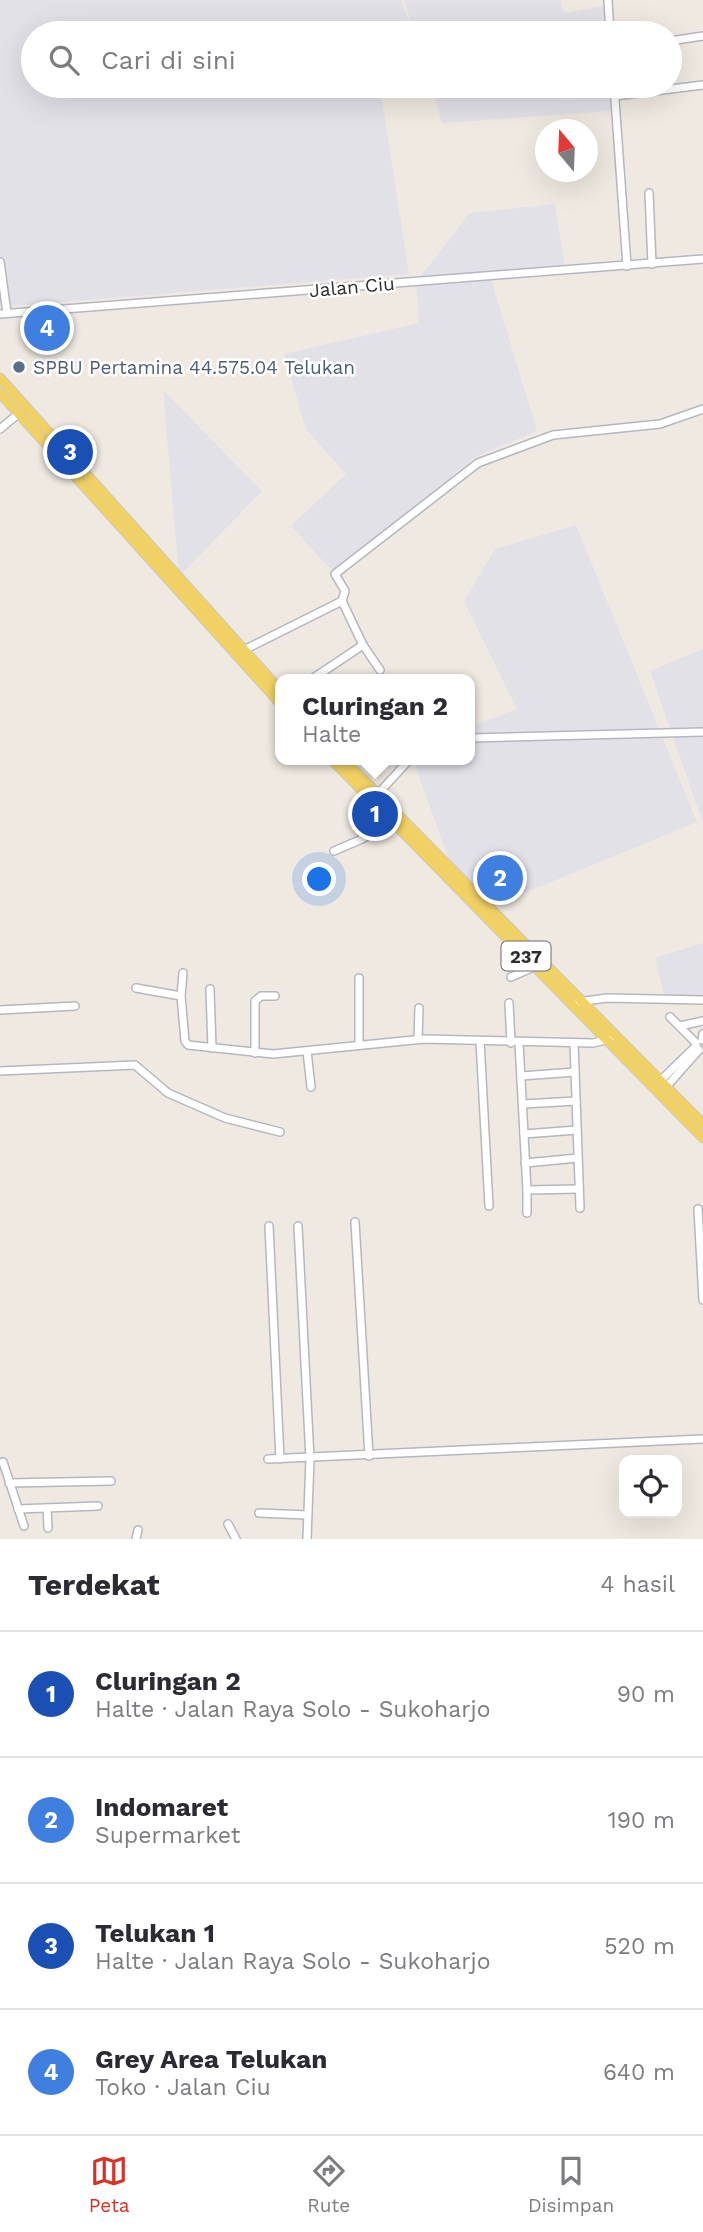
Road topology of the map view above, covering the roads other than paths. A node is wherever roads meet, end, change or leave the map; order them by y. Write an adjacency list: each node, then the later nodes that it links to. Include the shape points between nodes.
1 (608, 0): 2 (street)
2 (609, 21)
3 (703, 36): 4 (street)
4 (682, 39)
5 (703, 85): 6 (street)
6 (682, 88)
7 (615, 98): 12 (street)
8 (649, 192): 11 (street)
9 (703, 260): 11 (street, Jalan Ciu)
10 (0, 262): 13 (street)
11 (652, 264): 12 (street, Jalan Ciu)
12 (627, 266): 13 (street, Jalan Ciu)
13 (4, 314)
14 (0, 378): 19 (main road)
15 (0, 393): 17 (main road)
16 (703, 409): 21 (street, via 660,424 553,435 478,463 335,574 345,591)
17 (18, 414): 18 (street); 19 (main road)
18 (0, 429)
19 (43, 436): 20 (main road)
20 (76, 472): 23 (main road); 27 (main road)
21 (342, 601): 22 (street); 23 (street)
22 (363, 645): 24 (street); 25 (street)
23 (244, 650): 26 (main road)
24 (380, 670)
25 (320, 674)
26 (275, 684)
27 (275, 696)
28 (703, 732): 29 (street)
29 (475, 738)
30 (339, 765): 33 (main road, 237)
31 (346, 765): 33 (main road, 237)
32 (404, 765): 34 (street)
33 (351, 774): 34 (main road, 237); 35 (main road, 237)
34 (377, 795): 45 (main road, 237)
35 (389, 821): 36 (street); 37 (main road, 237)
36 (334, 851)
37 (536, 965): 39 (street); 48 (main road, 237)
38 (183, 973): 43 (street)
39 (511, 977)
40 (359, 978): 59 (street)
41 (136, 988): 43 (street)
42 (210, 989): 63 (street)
43 (181, 996): 63 (street, via 186,1043)
44 (275, 996): 65 (street, via 258,997 255,1002)
45 (583, 999): 46 (street); 48 (street); 55 (main road, 237)
46 (703, 1000)
47 (509, 1003): 60 (street)
48 (573, 1004): 58 (main road, 237)
49 (75, 1006): 51 (street)
50 (419, 1008): 56 (street)
51 (0, 1010)
52 (670, 1017): 54 (street)
53 (703, 1021): 54 (street)
54 (680, 1026): 62 (street)
55 (617, 1035): 58 (street); 69 (main road, 237)
56 (418, 1039): 57 (street); 59 (street)
57 (480, 1041): 60 (street); 82 (street)
58 (608, 1041): 61 (street); 77 (main road, 237)
59 (359, 1043): 64 (street)
60 (515, 1043): 61 (street); 68 (street)
61 (575, 1043): 67 (street)
62 (700, 1044): 69 (street)
63 (212, 1048): 65 (street)
64 (307, 1051): 65 (street); 70 (street)
65 (256, 1053)
66 (0, 1070): 75 (street, via 135,1065 168,1093 225,1118)
67 (575, 1072): 68 (street); 71 (street)
68 (521, 1076): 72 (street)
69 (664, 1083): 73 (main road, 237)
70 (311, 1087)
71 (576, 1101): 72 (street); 74 (street)
72 (523, 1104): 76 (street)
73 (703, 1124)
74 (577, 1130): 76 (street); 78 (street)
75 (280, 1132)
76 (524, 1134): 79 (street)
77 (703, 1138)
78 (578, 1158): 79 (street); 80 (street)
79 (525, 1163): 81 (street)
80 (579, 1189): 81 (street); 83 (street)
81 (527, 1190): 85 (street)
82 (488, 1206)
83 (580, 1208)
84 (698, 1209): 89 (street)
85 (527, 1213)
86 (355, 1222): 91 (street)
87 (269, 1226): 93 (street)
88 (298, 1226): 94 (street)
89 (703, 1300)
90 (703, 1439): 91 (street)
91 (369, 1456): 94 (street)
92 (268, 1459): 93 (street)
93 (280, 1459): 94 (street)
94 (310, 1459): 103 (street)
95 (2, 1462): 96 (street); 98 (street)
96 (13, 1463)
97 (111, 1481): 98 (street)
98 (9, 1483): 101 (street)
99 (98, 1506): 100 (street)
100 (47, 1508): 101 (street); 106 (street)
101 (18, 1509): 105 (street)
102 (259, 1513): 103 (street)
103 (307, 1515): 108 (street)
104 (228, 1524): 107 (street)
105 (24, 1526)
106 (48, 1528)
107 (236, 1539)
108 (307, 1539)

